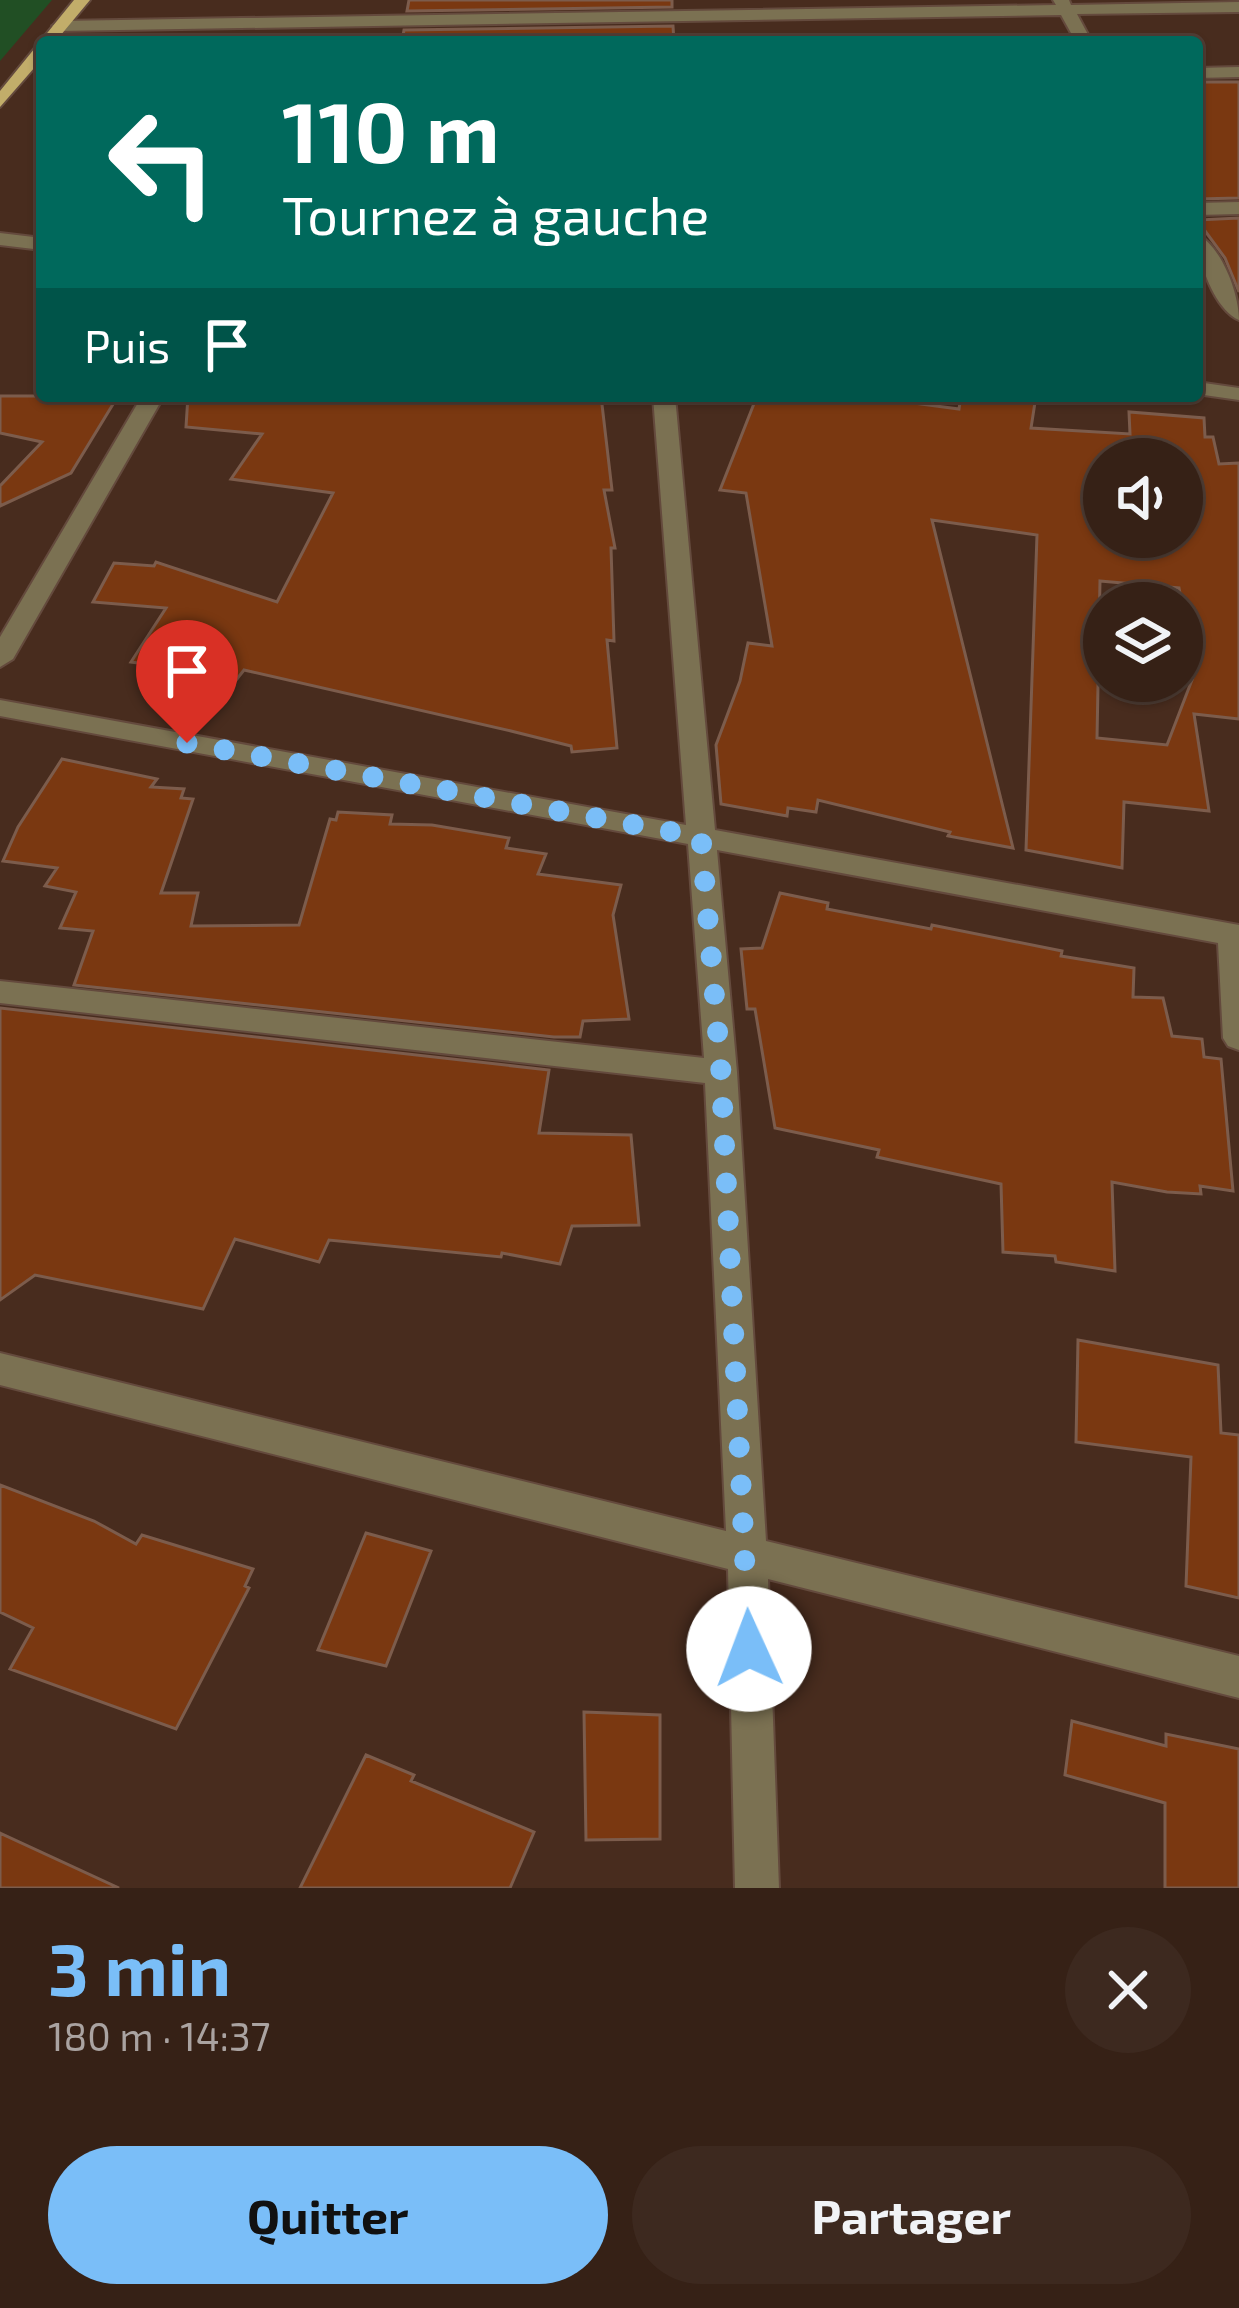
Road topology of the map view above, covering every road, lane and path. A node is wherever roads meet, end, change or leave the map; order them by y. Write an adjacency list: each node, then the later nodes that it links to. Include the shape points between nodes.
1 (82, 0): 6 (main road)
2 (402, 0): 5 (street)
3 (1064, 5): 4 (street); 5 (street); 9 (street)
4 (1239, 7)
5 (392, 21): 6 (street); 8 (street)
6 (60, 26): 7 (main road)
7 (52, 36)
8 (382, 36)
9 (1081, 36)
10 (36, 56): 13 (main road)
11 (1239, 72): 12 (street)
12 (1203, 73)
13 (0, 102)
14 (1239, 208): 15 (street)
15 (1203, 209)
16 (0, 239): 17 (street)
17 (36, 243)
18 (1203, 251): 19 (street)
19 (1239, 314)
20 (1203, 389): 21 (street)
21 (1239, 394)
22 (150, 402): 24 (street)
23 (665, 402): 26 (street)
24 (0, 659)
25 (0, 709): 26 (street)
26 (701, 837): 27 (street); 30 (street)
27 (1236, 936): 29 (street)
28 (0, 992): 30 (street)
29 (1239, 1038)
30 (721, 1072): 32 (street)
31 (0, 1369): 32 (street)
32 (746, 1553): 33 (street); 34 (street)
33 (1239, 1677)
34 (757, 1888)

